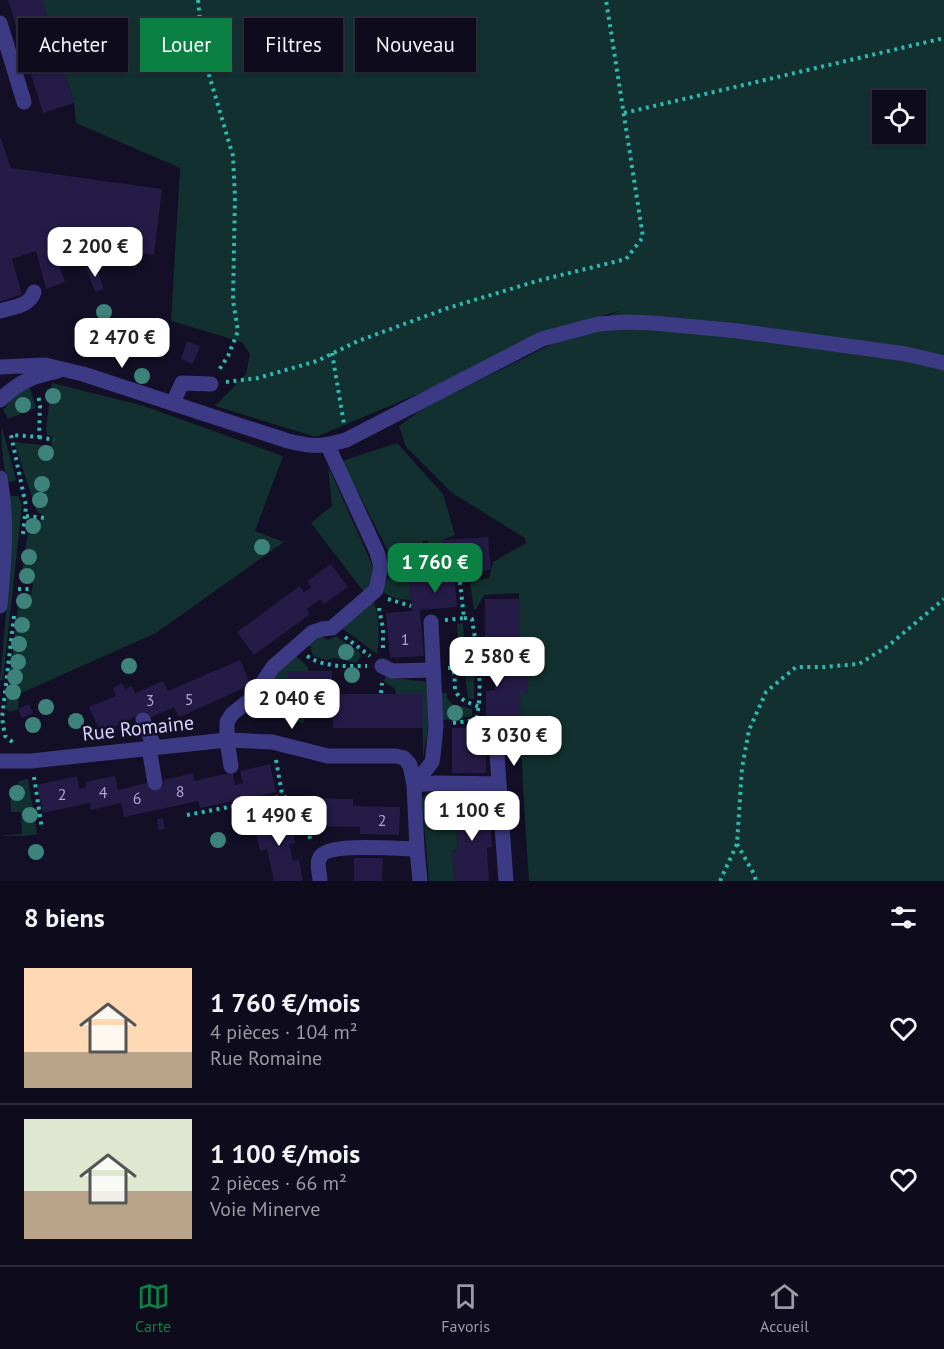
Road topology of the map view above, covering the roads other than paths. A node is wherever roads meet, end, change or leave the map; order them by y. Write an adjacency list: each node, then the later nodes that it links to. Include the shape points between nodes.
1 (0, 23): 2 (street)
2 (24, 102)
3 (34, 292): 4 (street, via 28,302)
4 (0, 311)
5 (944, 363): 11 (street, via 894,352 738,332 654,323 598,324 542,339)
6 (0, 367): 7 (street, via 45,365)
7 (62, 370): 9 (street, via 27,379); 10 (street)
8 (211, 384): 10 (street, via 182,383)
9 (0, 400)
10 (173, 403): 11 (street, via 288,441)
11 (328, 446): 18 (street, via 377,552 381,567 377,583 333,628 313,633 273,667 252,698 232,714 227,722)
12 (0, 478): 13 (street, via 5,540)
13 (0, 606)
14 (431, 622): 16 (street)
15 (382, 666): 16 (street, via 392,671)
16 (432, 670): 25 (street, via 436,726 432,762)
17 (143, 720): 19 (street)
18 (227, 740): 19 (street, Rue Romaine); 22 (street); 25 (street, Rue Romaine, via 272,742 328,756 396,756 410,765)
19 (152, 748): 21 (street, Rue Romaine); 23 (street)
20 (497, 753): 24 (street)
21 (0, 761)
22 (231, 766)
23 (155, 783)
24 (499, 784): 25 (street); 29 (street)
25 (414, 785): 26 (street, Rue Romaine)
26 (417, 849): 27 (street, via 327,851 318,862); 28 (street, Rue Romaine)
27 (320, 881)
28 (420, 881)
29 (506, 881)

